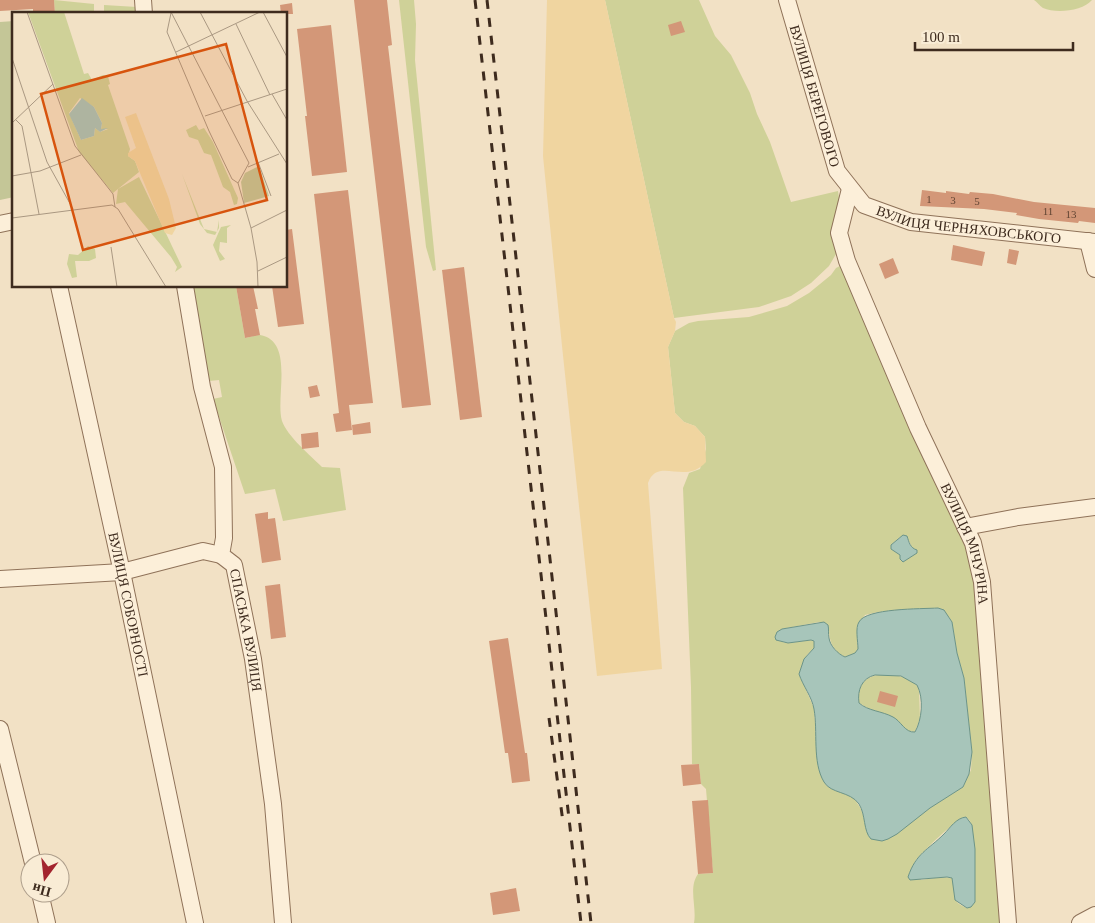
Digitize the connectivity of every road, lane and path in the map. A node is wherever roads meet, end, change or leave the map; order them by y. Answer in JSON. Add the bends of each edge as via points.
{"nodes":[{"id":1,"x":786,"y":0,"type":"edge"},
{"id":2,"x":850,"y":189,"type":"junction"},
{"id":3,"x":1092,"y":242,"type":"edge"},
{"id":4,"x":1095,"y":269,"type":"edge"},
{"id":5,"x":59,"y":288,"type":"edge"},
{"id":6,"x":185,"y":288,"type":"edge"},
{"id":7,"x":1095,"y":507,"type":"edge"},
{"id":8,"x":965,"y":527,"type":"junction"},
{"id":9,"x":221,"y":555,"type":"junction"},
{"id":10,"x":122,"y":572,"type":"junction"},
{"id":11,"x":0,"y":578,"type":"edge"},
{"id":12,"x":0,"y":729,"type":"edge"},
{"id":13,"x":30,"y":853,"type":"edge"},
{"id":14,"x":42,"y":903,"type":"edge"},
{"id":15,"x":1095,"y":914,"type":"edge"},
{"id":16,"x":47,"y":923,"type":"edge"},
{"id":17,"x":195,"y":923,"type":"edge"},
{"id":18,"x":283,"y":923,"type":"edge"},
{"id":19,"x":1008,"y":923,"type":"edge"},
{"id":20,"x":1080,"y":923,"type":"edge"}],
"edges":[{"from":1,"to":2,"type":"street","name":"ВУЛИЦЯ БЕРЕГОВОГО","via":[[837,171]]},
{"from":2,"to":3,"type":"street","name":"ВУЛИЦЯ ЧЕРНЯХОВСЬКОГО","via":[[864,205],[911,222]]},
{"from":2,"to":8,"type":"street","name":"ВУЛИЦЯ МІЧУРІНА","via":[[839,233],[847,261],[918,428]]},
{"from":3,"to":4,"type":"street"},
{"from":5,"to":10,"type":"street","name":"ВУЛИЦЯ СОБОРНОСТІ"},
{"from":6,"to":9,"type":"street","name":"СПАСЬКА ВУЛИЦЯ","via":[[202,387],[223,467],[224,538]]},
{"from":7,"to":8,"type":"street"},
{"from":8,"to":19,"type":"street","name":"ВУЛИЦЯ МІЧУРІНА","via":[[973,543],[982,582]]},
{"from":9,"to":10,"type":"street","via":[[203,551]]},
{"from":9,"to":18,"type":"street","name":"СПАСЬКА ВУЛИЦЯ","via":[[234,565],[253,659],[273,804]]},
{"from":10,"to":11,"type":"street"},
{"from":10,"to":17,"type":"street","name":"ВУЛИЦЯ СОБОРНОСТІ"},
{"from":12,"to":13,"type":"street"},
{"from":14,"to":16,"type":"street"},
{"from":15,"to":20,"type":"street"}]}
